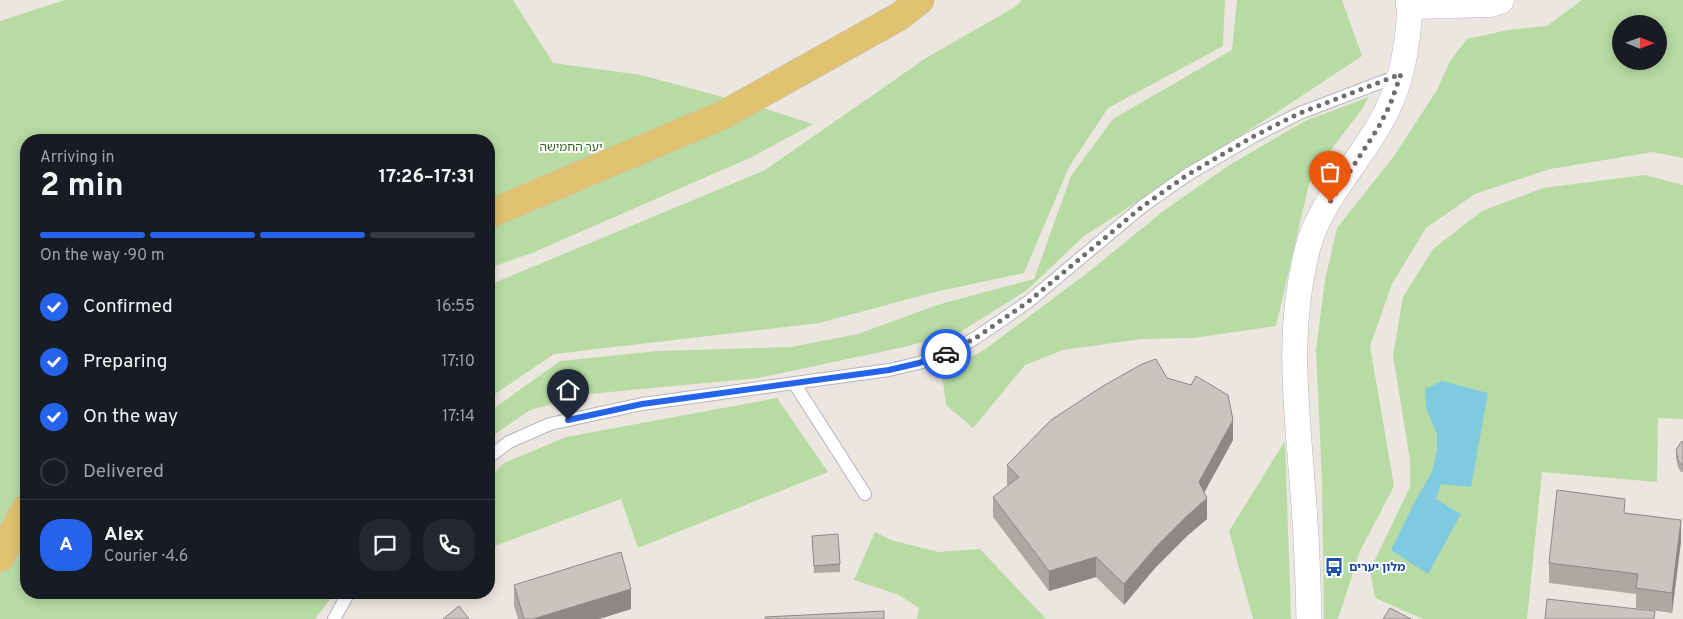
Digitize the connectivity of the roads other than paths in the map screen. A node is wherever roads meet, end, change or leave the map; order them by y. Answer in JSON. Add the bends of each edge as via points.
{"nodes":[{"id":1,"x":920,"y":0,"type":"edge"},
{"id":2,"x":1500,"y":0,"type":"edge"},
{"id":3,"x":1410,"y":2,"type":"edge"},
{"id":4,"x":1401,"y":74,"type":"junction"},
{"id":5,"x":495,"y":211,"type":"edge"},
{"id":6,"x":794,"y":383,"type":"junction"},
{"id":7,"x":495,"y":452,"type":"edge"},
{"id":8,"x":865,"y":494,"type":"dead end"},
{"id":9,"x":20,"y":520,"type":"edge"},
{"id":10,"x":0,"y":558,"type":"edge"},
{"id":11,"x":345,"y":599,"type":"edge"},
{"id":12,"x":334,"y":619,"type":"edge"},
{"id":13,"x":1309,"y":619,"type":"edge"}],
"edges":[{"from":1,"to":5,"type":"main road","via":[[900,16],[723,115]]},
{"from":2,"to":3,"type":"street"},
{"from":3,"to":4,"type":"street","via":[[1408,39]]},
{"from":4,"to":6,"type":"lane","via":[[1300,113],[1187,175],[1143,206],[1028,302],[951,352],[889,370]]},
{"from":4,"to":13,"type":"street","via":[[1378,128],[1320,216],[1307,249],[1299,288],[1294,370],[1308,547]]},
{"from":6,"to":7,"type":"lane","via":[[642,404],[550,424],[509,442]]},
{"from":6,"to":8,"type":"lane"},
{"from":9,"to":10,"type":"main road"},
{"from":11,"to":12,"type":"lane"}]}
